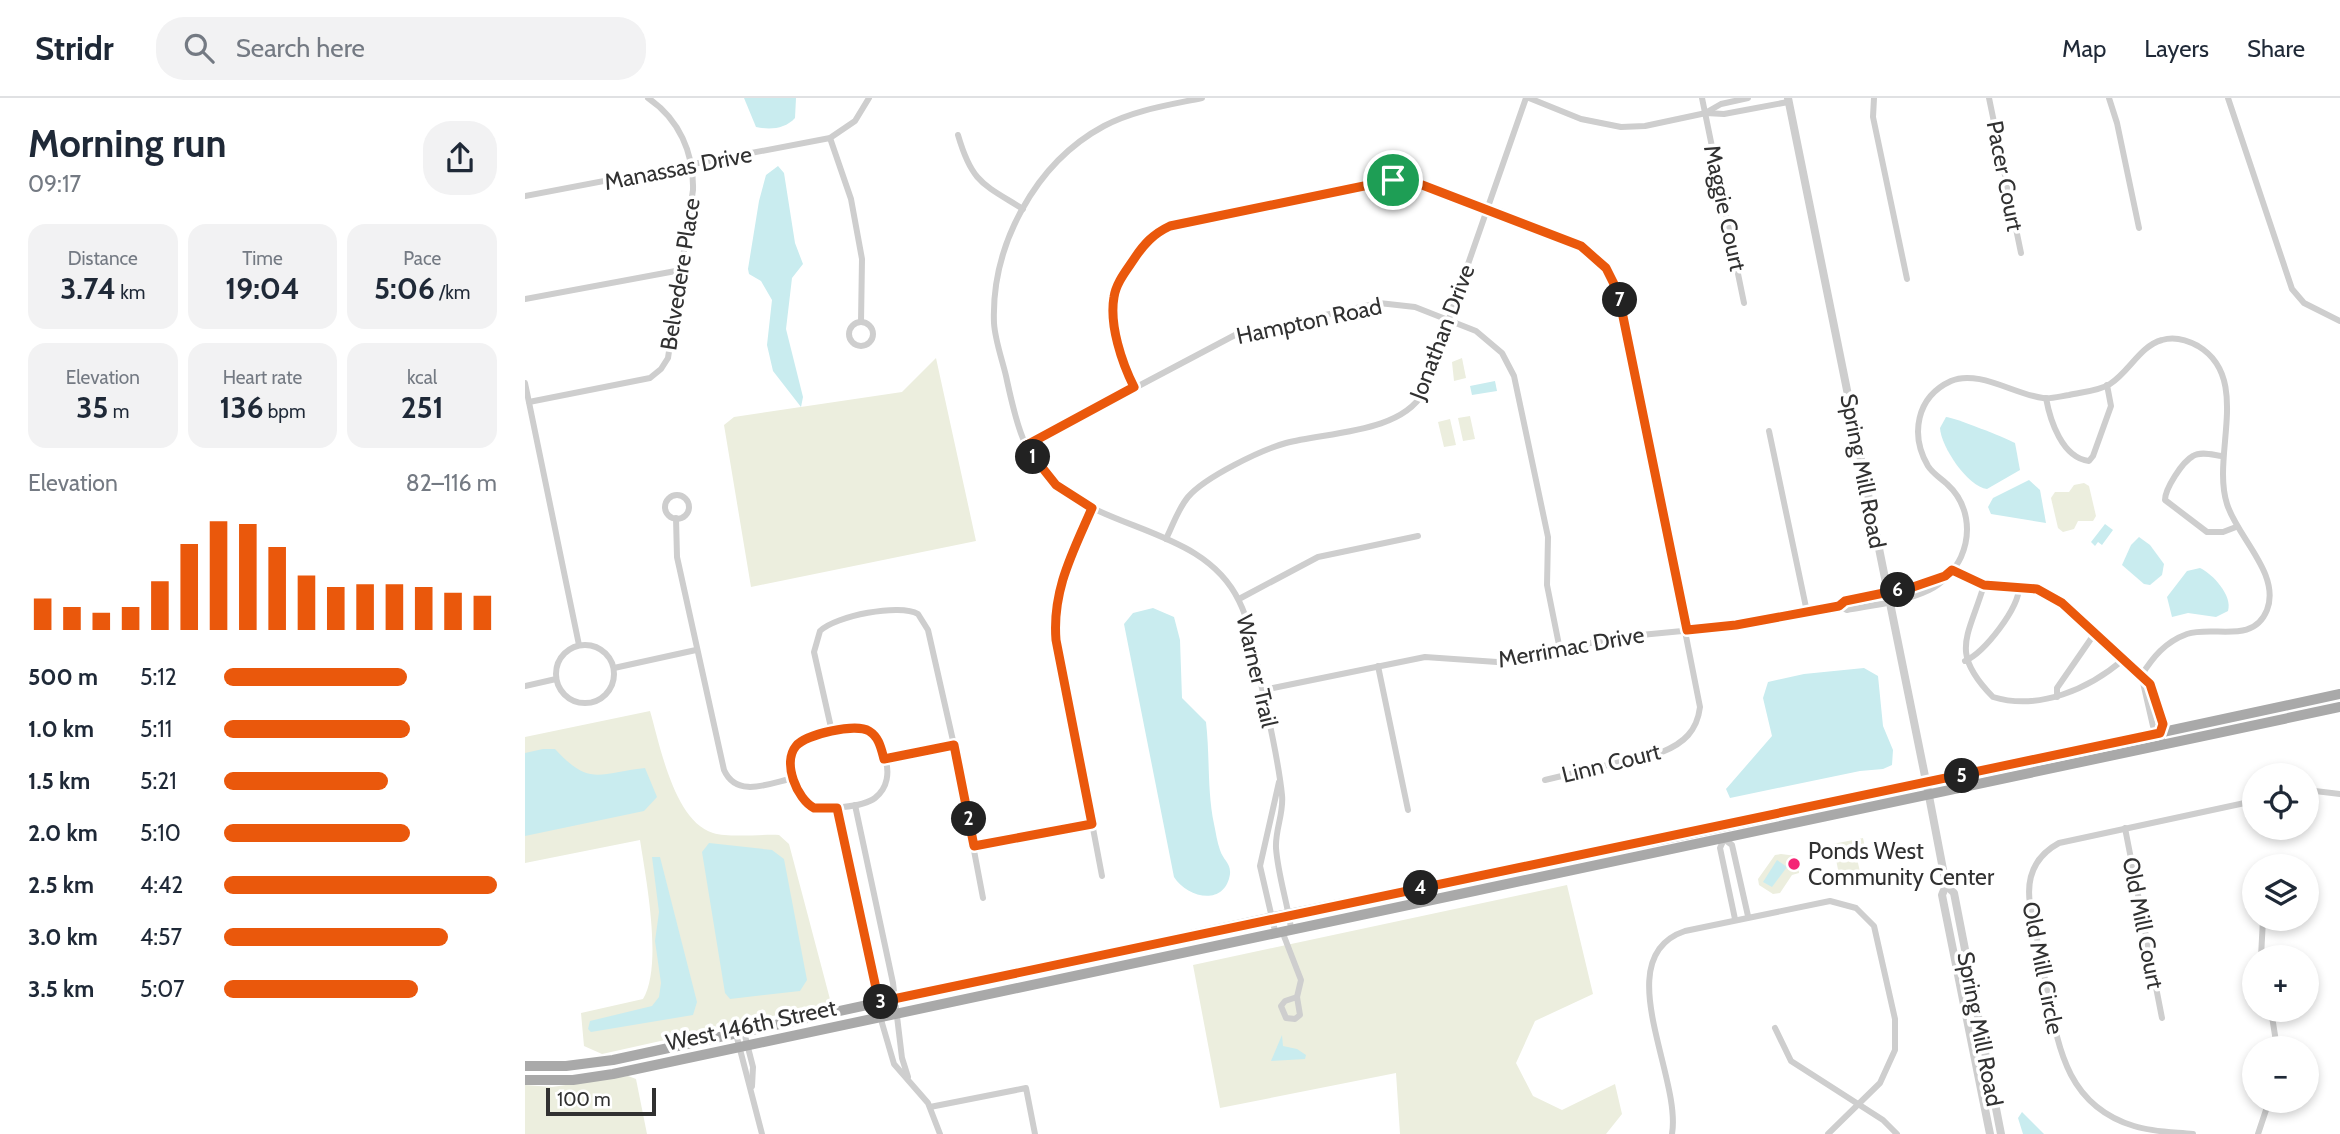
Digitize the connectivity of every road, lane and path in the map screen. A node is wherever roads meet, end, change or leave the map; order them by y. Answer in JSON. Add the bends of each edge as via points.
{"nodes":[{"id":1,"x":648,"y":98,"type":"edge"},
{"id":2,"x":869,"y":98,"type":"edge"},
{"id":3,"x":1202,"y":98,"type":"edge"},
{"id":4,"x":1527,"y":98,"type":"edge"},
{"id":5,"x":1702,"y":98,"type":"edge"},
{"id":6,"x":1748,"y":98,"type":"edge"},
{"id":7,"x":1874,"y":98,"type":"edge"},
{"id":8,"x":1990,"y":98,"type":"edge"},
{"id":9,"x":2109,"y":98,"type":"edge"},
{"id":10,"x":2228,"y":98,"type":"edge"},
{"id":11,"x":1788,"y":100,"type":"edge"},
{"id":12,"x":1706,"y":113,"type":"junction"},
{"id":13,"x":958,"y":135,"type":"dead end"},
{"id":14,"x":830,"y":138,"type":"junction"},
{"id":15,"x":691,"y":165,"type":"junction"},
{"id":16,"x":525,"y":197,"type":"edge"},
{"id":17,"x":1023,"y":209,"type":"junction"},
{"id":18,"x":1487,"y":209,"type":"junction"},
{"id":19,"x":2139,"y":228,"type":"dead end"},
{"id":20,"x":2021,"y":253,"type":"dead end"},
{"id":21,"x":681,"y":270,"type":"junction"},
{"id":22,"x":1907,"y":279,"type":"dead end"},
{"id":23,"x":525,"y":299,"type":"edge"},
{"id":24,"x":1744,"y":303,"type":"dead end"},
{"id":25,"x":1449,"y":320,"type":"junction"},
{"id":26,"x":2340,"y":321,"type":"edge"},
{"id":27,"x":861,"y":322,"type":"dead end"},
{"id":28,"x":525,"y":383,"type":"edge"},
{"id":29,"x":2107,"y":385,"type":"junction"},
{"id":30,"x":1134,"y":387,"type":"junction"},
{"id":31,"x":2046,"y":398,"type":"junction"},
{"id":32,"x":529,"y":402,"type":"junction"},
{"id":33,"x":1769,"y":431,"type":"dead end"},
{"id":34,"x":1025,"y":446,"type":"junction"},
{"id":35,"x":2222,"y":456,"type":"junction"},
{"id":36,"x":1092,"y":508,"type":"junction"},
{"id":37,"x":676,"y":518,"type":"dead end"},
{"id":38,"x":2235,"y":527,"type":"junction"},
{"id":39,"x":1418,"y":536,"type":"dead end"},
{"id":40,"x":1166,"y":539,"type":"junction"},
{"id":41,"x":1952,"y":570,"type":"junction"},
{"id":42,"x":1984,"y":585,"type":"junction"},
{"id":43,"x":2019,"y":587,"type":"junction"},
{"id":44,"x":1888,"y":597,"type":"junction"},
{"id":45,"x":1239,"y":599,"type":"junction"},
{"id":46,"x":1807,"y":612,"type":"junction"},
{"id":47,"x":1687,"y":630,"type":"junction"},
{"id":48,"x":2095,"y":633,"type":"junction"},
{"id":49,"x":579,"y":645,"type":"junction"},
{"id":50,"x":696,"y":650,"type":"junction"},
{"id":51,"x":1560,"y":650,"type":"junction"},
{"id":52,"x":2124,"y":659,"type":"junction"},
{"id":53,"x":1965,"y":661,"type":"junction"},
{"id":54,"x":1378,"y":666,"type":"junction"},
{"id":55,"x":614,"y":668,"type":"junction"},
{"id":56,"x":2141,"y":676,"type":"junction"},
{"id":57,"x":556,"y":679,"type":"junction"},
{"id":58,"x":525,"y":686,"type":"edge"},
{"id":59,"x":1263,"y":690,"type":"junction"},
{"id":60,"x":2340,"y":694,"type":"edge"},
{"id":61,"x":2057,"y":697,"type":"junction"},
{"id":62,"x":2340,"y":707,"type":"edge"},
{"id":63,"x":2160,"y":731,"type":"junction"},
{"id":64,"x":832,"y":732,"type":"junction"},
{"id":65,"x":954,"y":745,"type":"junction"},
{"id":66,"x":2163,"y":745,"type":"junction"},
{"id":67,"x":884,"y":759,"type":"junction"},
{"id":68,"x":794,"y":778,"type":"junction"},
{"id":69,"x":1279,"y":780,"type":"junction"},
{"id":70,"x":1545,"y":780,"type":"dead end"},
{"id":71,"x":1926,"y":783,"type":"junction"},
{"id":72,"x":2319,"y":791,"type":"edge"},
{"id":73,"x":2340,"y":794,"type":"edge"},
{"id":74,"x":1929,"y":796,"type":"junction"},
{"id":75,"x":2242,"y":803,"type":"edge"},
{"id":76,"x":855,"y":805,"type":"junction"},
{"id":77,"x":837,"y":808,"type":"junction"},
{"id":78,"x":1408,"y":810,"type":"dead end"},
{"id":79,"x":1092,"y":824,"type":"junction"},
{"id":80,"x":1721,"y":827,"type":"junction"},
{"id":81,"x":2125,"y":828,"type":"junction"},
{"id":82,"x":1266,"y":837,"type":"junction"},
{"id":83,"x":1276,"y":838,"type":"junction"},
{"id":84,"x":1724,"y":839,"type":"junction"},
{"id":85,"x":974,"y":846,"type":"junction"},
{"id":86,"x":1547,"y":862,"type":"junction"},
{"id":87,"x":1550,"y":876,"type":"junction"},
{"id":88,"x":1102,"y":877,"type":"dead end"},
{"id":89,"x":1946,"y":885,"type":"junction"},
{"id":90,"x":983,"y":898,"type":"dead end"},
{"id":91,"x":1289,"y":915,"type":"junction"},
{"id":92,"x":1274,"y":917,"type":"junction"},
{"id":93,"x":1742,"y":918,"type":"junction"},
{"id":94,"x":1282,"y":929,"type":"junction"},
{"id":95,"x":1297,"y":998,"type":"dead end"},
{"id":96,"x":893,"y":999,"type":"junction"},
{"id":97,"x":879,"y":1002,"type":"junction"},
{"id":98,"x":895,"y":1013,"type":"junction"},
{"id":99,"x":882,"y":1016,"type":"junction"},
{"id":100,"x":2162,"y":1018,"type":"dead end"},
{"id":101,"x":1775,"y":1028,"type":"dead end"},
{"id":102,"x":740,"y":1033,"type":"junction"},
{"id":103,"x":743,"y":1047,"type":"junction"},
{"id":104,"x":525,"y":1066,"type":"edge"},
{"id":105,"x":908,"y":1077,"type":"junction"},
{"id":106,"x":525,"y":1080,"type":"edge"},
{"id":107,"x":1860,"y":1105,"type":"junction"},
{"id":108,"x":930,"y":1107,"type":"junction"},
{"id":109,"x":2265,"y":1113,"type":"edge"},
{"id":110,"x":762,"y":1134,"type":"edge"},
{"id":111,"x":940,"y":1134,"type":"edge"},
{"id":112,"x":1035,"y":1134,"type":"edge"},
{"id":113,"x":1672,"y":1134,"type":"edge"},
{"id":114,"x":1828,"y":1134,"type":"edge"},
{"id":115,"x":1897,"y":1134,"type":"edge"},
{"id":116,"x":1990,"y":1134,"type":"edge"},
{"id":117,"x":2001,"y":1134,"type":"edge"},
{"id":118,"x":2193,"y":1134,"type":"edge"},
{"id":119,"x":2258,"y":1134,"type":"edge"}],
"edges":[{"from":1,"to":15,"type":"street","name":"Belvedere Place","via":[[679,131]]},
{"from":2,"to":14,"type":"street","via":[[855,121]]},
{"from":3,"to":17,"type":"street","name":"Warner Trail","via":[[1132,114],[1090,134],[1062,158]]},
{"from":4,"to":12,"type":"street","via":[[1581,119],[1621,127]]},
{"from":4,"to":18,"type":"street","name":"Jonathan Drive"},
{"from":5,"to":12,"type":"street","name":"Maggie Court"},
{"from":6,"to":12,"type":"street"},
{"from":7,"to":22,"type":"street","via":[[1873,117]]},
{"from":8,"to":20,"type":"street","name":"Pacer Court"},
{"from":9,"to":19,"type":"street"},
{"from":10,"to":26,"type":"street","via":[[2292,289],[2304,303]]},
{"from":11,"to":12,"type":"street","via":[[1724,114]]},
{"from":11,"to":44,"type":"street","name":"Spring Mill Road"},
{"from":12,"to":24,"type":"street","name":"Maggie Court"},
{"from":13,"to":17,"type":"street","via":[[977,180]]},
{"from":14,"to":15,"type":"street","name":"Manassas Drive"},
{"from":14,"to":27,"type":"street","via":[[851,198],[862,259]]},
{"from":15,"to":16,"type":"street","name":"Manassas Drive"},
{"from":15,"to":21,"type":"street","name":"Belvedere Place","via":[[693,190]]},
{"from":17,"to":34,"type":"street","name":"Warner Trail","via":[[1003,248],[994,324]]},
{"from":18,"to":25,"type":"street","name":"Jonathan Drive"},
{"from":18,"to":30,"type":"street","name":"Linn Court","via":[[1417,183],[1393,180],[1163,229],[1140,250],[1113,299],[1123,362]]},
{"from":18,"to":47,"type":"street","name":"Linn Court","via":[[1581,246],[1599,260],[1612,279]]},
{"from":21,"to":23,"type":"street"},
{"from":21,"to":32,"type":"street","name":"Belvedere Place","via":[[668,358],[655,375]]},
{"from":25,"to":30,"type":"street","name":"Hampton Road","via":[[1401,304],[1359,306],[1235,335]]},
{"from":25,"to":40,"type":"street","name":"Jonathan Drive","via":[[1423,393],[1409,411],[1388,421],[1286,443],[1252,458],[1195,489]]},
{"from":25,"to":51,"type":"street","name":"Hampton Road","via":[[1490,340],[1514,376],[1548,537],[1547,585]]},
{"from":28,"to":32,"type":"street"},
{"from":29,"to":31,"type":"street"},
{"from":29,"to":31,"type":"street","via":[[2111,406],[2089,461],[2081,459],[2054,431]]},
{"from":29,"to":35,"type":"street","via":[[2155,343],[2168,338],[2196,345],[2221,369],[2226,399]]},
{"from":30,"to":34,"type":"street","name":"Hampton Road"},
{"from":31,"to":41,"type":"street","via":[[1961,379],[1943,386],[1922,406],[1917,425],[1926,464],[1955,492],[1967,521],[1965,546]]},
{"from":32,"to":49,"type":"street"},
{"from":33,"to":46,"type":"street"},
{"from":34,"to":36,"type":"street","name":"Warner Trail","via":[[1056,485]]},
{"from":35,"to":38,"type":"street","via":[[2223,491]]},
{"from":35,"to":38,"type":"street","via":[[2191,457],[2165,500],[2207,532],[2223,533]]},
{"from":36,"to":40,"type":"street","name":"Warner Trail"},
{"from":36,"to":79,"type":"street","via":[[1061,581],[1055,613],[1056,640]]},
{"from":37,"to":50,"type":"street","via":[[677,557]]},
{"from":38,"to":56,"type":"street","via":[[2267,579],[2270,594],[2265,614],[2245,631],[2199,631],[2171,641]]},
{"from":39,"to":45,"type":"street","via":[[1318,557]]},
{"from":40,"to":45,"type":"street","name":"Warner Trail","via":[[1212,565]]},
{"from":41,"to":42,"type":"street"},
{"from":41,"to":44,"type":"street","name":"Merrimac Drive","via":[[1926,592]]},
{"from":42,"to":43,"type":"street"},
{"from":42,"to":53,"type":"street"},
{"from":43,"to":48,"type":"street","via":[[2053,596]]},
{"from":43,"to":53,"type":"street","via":[[2017,598],[1987,645]]},
{"from":44,"to":46,"type":"street","name":"Merrimac Drive","via":[[1847,610],[1839,606]]},
{"from":44,"to":71,"type":"street","name":"Spring Mill Road"},
{"from":45,"to":59,"type":"street","name":"Warner Trail"},
{"from":46,"to":47,"type":"street","name":"Merrimac Drive"},
{"from":47,"to":51,"type":"street","name":"Merrimac Drive","via":[[1620,637]]},
{"from":47,"to":70,"type":"street","name":"Linn Court","via":[[1700,707],[1694,728],[1684,740],[1663,752]]},
{"from":48,"to":52,"type":"street"},
{"from":48,"to":61,"type":"street","via":[[2057,688]]},
{"from":49,"to":55,"type":"street","via":[[598,648]]},
{"from":49,"to":57,"type":"street","via":[[560,658]]},
{"from":50,"to":55,"type":"street"},
{"from":50,"to":68,"type":"street","via":[[727,777],[745,788]]},
{"from":51,"to":54,"type":"street","name":"Merrimac Drive","via":[[1497,662],[1436,657]]},
{"from":52,"to":56,"type":"street"},
{"from":52,"to":61,"type":"street"},
{"from":53,"to":61,"type":"street","via":[[1993,697]]},
{"from":54,"to":59,"type":"street","name":"Merrimac Drive"},
{"from":54,"to":78,"type":"street"},
{"from":55,"to":57,"type":"street","via":[[608,691],[591,702],[569,698]]},
{"from":56,"to":63,"type":"street","via":[[2153,726]]},
{"from":57,"to":58,"type":"street"},
{"from":59,"to":69,"type":"street","name":"Warner Trail"},
{"from":60,"to":63,"type":"main road","name":"West 146th Street"},
{"from":62,"to":66,"type":"main road","name":"West 146th Street"},
{"from":63,"to":66,"type":"street"},
{"from":63,"to":71,"type":"main road","name":"West 146th Street"},
{"from":64,"to":65,"type":"street","via":[[814,652],[817,635],[835,622],[903,608],[918,614],[926,625]]},
{"from":64,"to":67,"type":"street","via":[[855,727],[868,730],[881,746]]},
{"from":64,"to":68,"type":"street","via":[[811,736],[796,746],[791,758]]},
{"from":65,"to":67,"type":"street"},
{"from":65,"to":85,"type":"street"},
{"from":66,"to":74,"type":"main road","name":"West 146th Street"},
{"from":67,"to":76,"type":"street","via":[[888,776],[884,788]]},
{"from":68,"to":77,"type":"street","via":[[806,803],[823,810]]},
{"from":69,"to":82,"type":"street","name":"Warner Trail"},
{"from":69,"to":83,"type":"street","name":"Warner Trail","via":[[1282,805]]},
{"from":71,"to":74,"type":"street","name":"Spring Mill Road"},
{"from":71,"to":80,"type":"main road","name":"West 146th Street"},
{"from":72,"to":73,"type":"street"},
{"from":74,"to":84,"type":"main road","name":"West 146th Street"},
{"from":74,"to":89,"type":"street","name":"Spring Mill Road"},
{"from":75,"to":81,"type":"street","name":"Old Mill Circle"},
{"from":76,"to":77,"type":"street"},
{"from":76,"to":96,"type":"street"},
{"from":77,"to":97,"type":"street"},
{"from":79,"to":85,"type":"street"},
{"from":79,"to":88,"type":"street"},
{"from":80,"to":84,"type":"street"},
{"from":80,"to":86,"type":"main road","name":"West 146th Street"},
{"from":81,"to":100,"type":"street","name":"Old Mill Court"},
{"from":81,"to":118,"type":"street","name":"Old Mill Circle","via":[[2059,843],[2044,853],[2032,871],[2029,904],[2057,1042],[2075,1083],[2106,1113],[2133,1126]]},
{"from":82,"to":83,"type":"street"},
{"from":82,"to":92,"type":"street","name":"Warner Trail","via":[[1260,877]]},
{"from":83,"to":91,"type":"street","name":"Warner Trail"},
{"from":84,"to":87,"type":"main road","name":"West 146th Street"},
{"from":84,"to":93,"type":"street","via":[[1720,848]]},
{"from":84,"to":93,"type":"street","via":[[1732,845]]},
{"from":85,"to":90,"type":"street"},
{"from":86,"to":87,"type":"main road"},
{"from":86,"to":91,"type":"main road","name":"West 146th Street"},
{"from":87,"to":94,"type":"main road","name":"West 146th Street"},
{"from":89,"to":116,"type":"street","name":"Spring Mill Road","via":[[1942,895]]},
{"from":89,"to":117,"type":"street","name":"Spring Mill Road","via":[[1954,893]]},
{"from":91,"to":92,"type":"main road","name":"West 146th Street"},
{"from":91,"to":94,"type":"street","name":"Warner Trail"},
{"from":92,"to":94,"type":"street","name":"Warner Trail"},
{"from":92,"to":96,"type":"main road","name":"West 146th Street"},
{"from":93,"to":107,"type":"street","via":[[1838,902],[1856,908],[1874,926],[1896,1041],[1886,1074]]},
{"from":93,"to":113,"type":"street","via":[[1674,934],[1650,963],[1647,981],[1673,1111]]},
{"from":94,"to":95,"type":"street","via":[[1301,980]]},
{"from":94,"to":98,"type":"main road","name":"West 146th Street"},
{"from":96,"to":97,"type":"main road","name":"West 146th Street"},
{"from":96,"to":98,"type":"street"},
{"from":97,"to":99,"type":"street"},
{"from":97,"to":102,"type":"main road","name":"West 146th Street"},
{"from":98,"to":99,"type":"main road","name":"West 146th Street"},
{"from":98,"to":105,"type":"street"},
{"from":99,"to":103,"type":"main road","name":"West 146th Street"},
{"from":99,"to":105,"type":"street","via":[[894,1064]]},
{"from":101,"to":107,"type":"street","via":[[1791,1061]]},
{"from":102,"to":103,"type":"street"},
{"from":102,"to":104,"type":"main road","name":"West 146th Street","via":[[594,1063]]},
{"from":103,"to":106,"type":"main road","name":"West 146th Street","via":[[601,1076]]},
{"from":103,"to":110,"type":"street"},
{"from":105,"to":108,"type":"street"},
{"from":107,"to":114,"type":"street"},
{"from":107,"to":115,"type":"street"},
{"from":108,"to":111,"type":"street"},
{"from":108,"to":112,"type":"street","via":[[1026,1088]]},
{"from":109,"to":119,"type":"street"}]}
